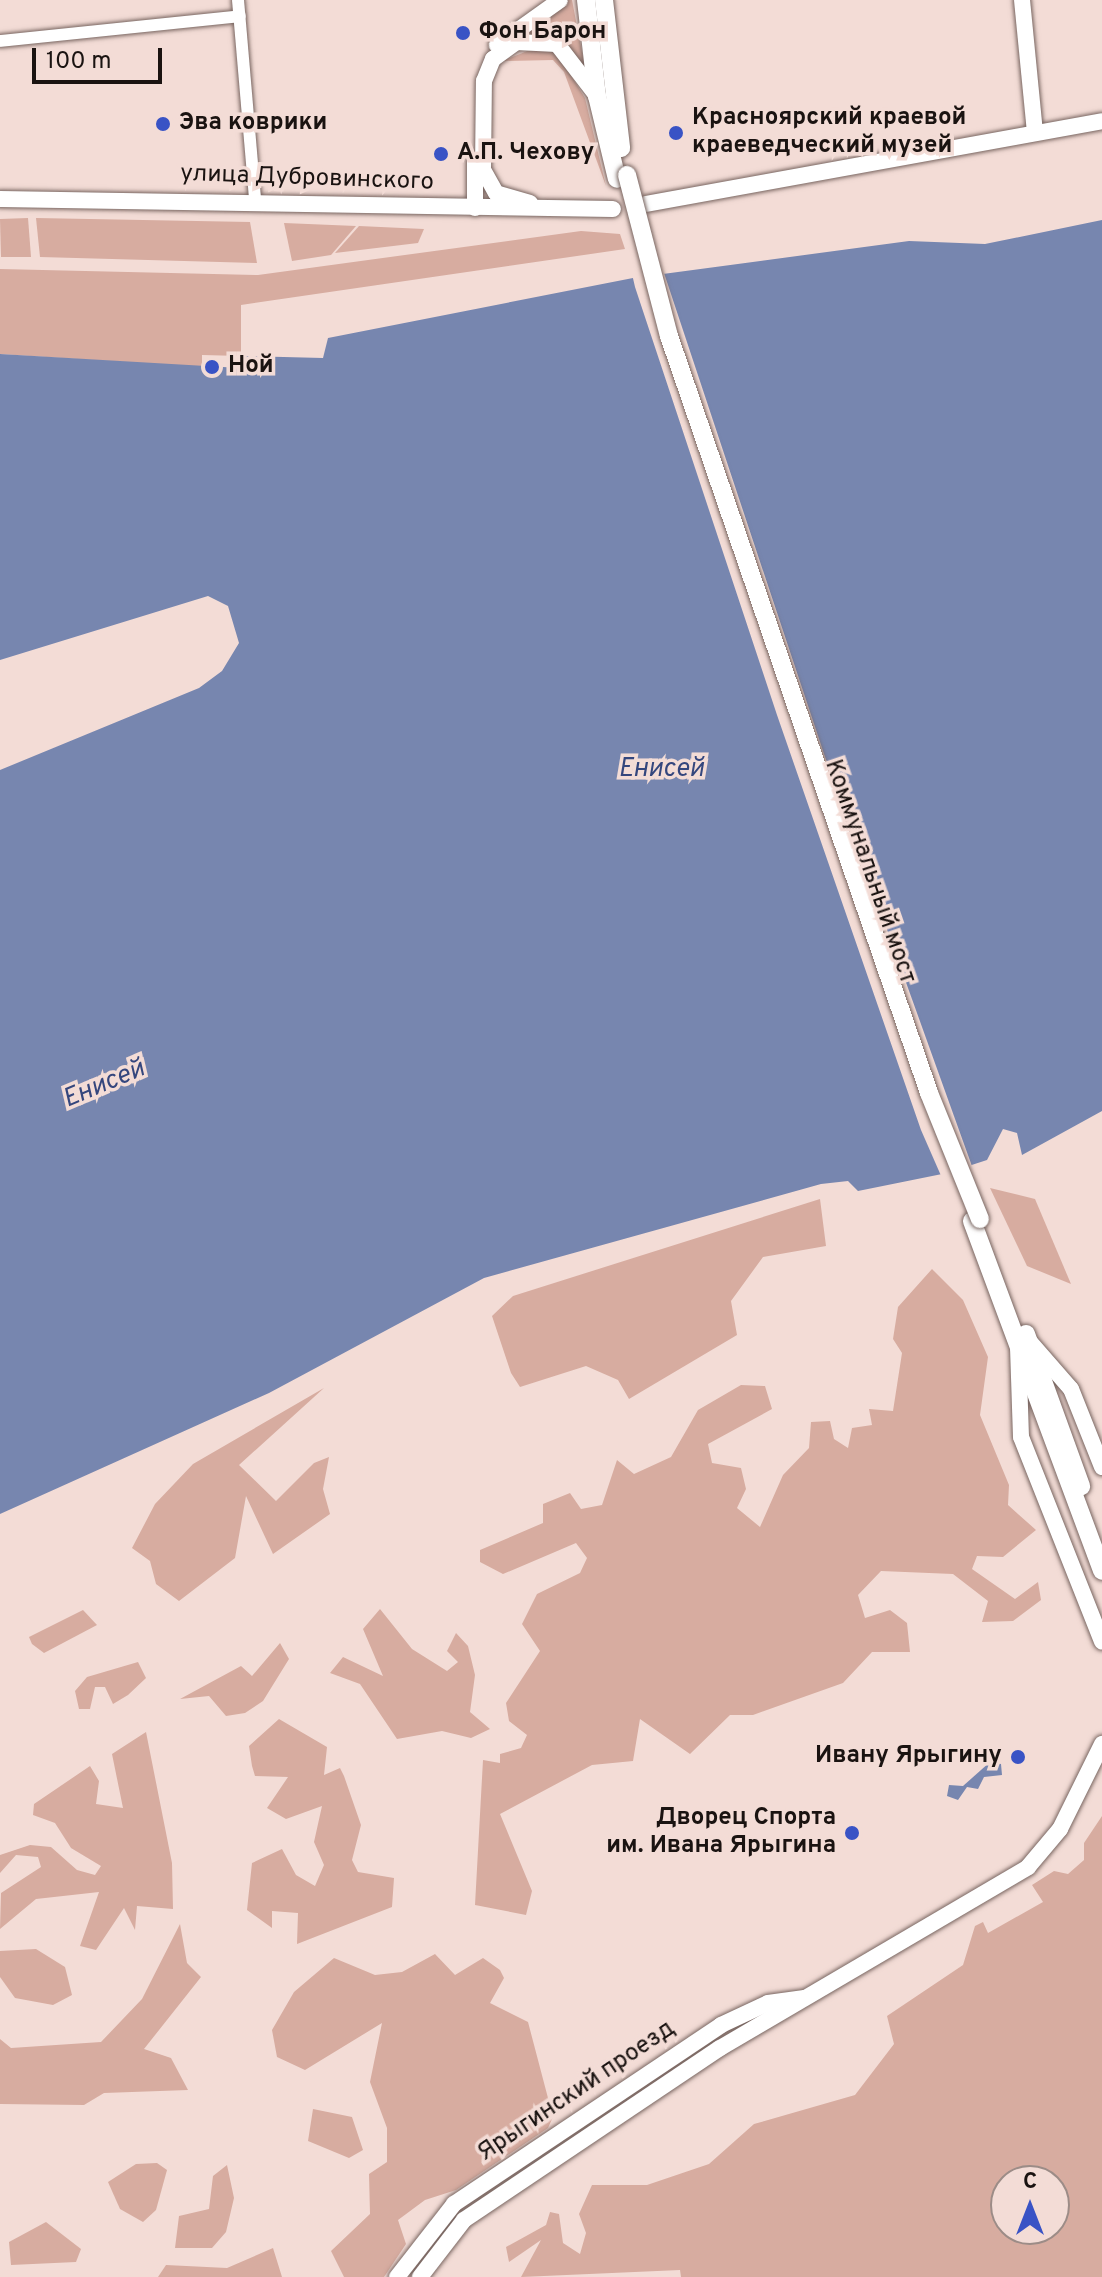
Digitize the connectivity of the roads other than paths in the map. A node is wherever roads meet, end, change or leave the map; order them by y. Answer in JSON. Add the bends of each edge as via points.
{"nodes":[{"id":1,"x":238,"y":0,"type":"edge"},
{"id":2,"x":560,"y":0,"type":"edge"},
{"id":3,"x":586,"y":0,"type":"edge"},
{"id":4,"x":604,"y":0,"type":"edge"},
{"id":5,"x":615,"y":0,"type":"edge"},
{"id":6,"x":1022,"y":0,"type":"edge"},
{"id":7,"x":240,"y":16,"type":"junction"},
{"id":8,"x":605,"y":27,"type":"junction"},
{"id":9,"x":0,"y":41,"type":"edge"},
{"id":10,"x":597,"y":96,"type":"junction"},
{"id":11,"x":1102,"y":121,"type":"edge"},
{"id":12,"x":1035,"y":132,"type":"junction"},
{"id":13,"x":622,"y":177,"type":"junction"},
{"id":14,"x":0,"y":199,"type":"edge"},
{"id":15,"x":255,"y":199,"type":"junction"},
{"id":16,"x":646,"y":204,"type":"dead end"},
{"id":17,"x":475,"y":208,"type":"junction"},
{"id":18,"x":613,"y":209,"type":"dead end"},
{"id":19,"x":567,"y":211,"type":"junction"},
{"id":20,"x":1023,"y":1343,"type":"junction"},
{"id":21,"x":1102,"y":1467,"type":"edge"},
{"id":22,"x":1102,"y":1541,"type":"edge"},
{"id":23,"x":1102,"y":1571,"type":"edge"},
{"id":24,"x":1102,"y":1642,"type":"edge"},
{"id":25,"x":1102,"y":1744,"type":"edge"},
{"id":26,"x":816,"y":1996,"type":"junction"},
{"id":27,"x":721,"y":2025,"type":"junction"},
{"id":28,"x":731,"y":2041,"type":"junction"},
{"id":29,"x":397,"y":2277,"type":"edge"},
{"id":30,"x":420,"y":2277,"type":"edge"}],
"edges":[{"from":1,"to":7,"type":"street"},
{"from":2,"to":17,"type":"main road","via":[[494,47],[478,70]]},
{"from":3,"to":10,"type":"highway"},
{"from":4,"to":8,"type":"highway"},
{"from":5,"to":8,"type":"main road"},
{"from":6,"to":12,"type":"main road"},
{"from":7,"to":9,"type":"street"},
{"from":7,"to":15,"type":"street"},
{"from":8,"to":13,"type":"highway"},
{"from":10,"to":13,"type":"highway"},
{"from":10,"to":19,"type":"main road","via":[[567,51],[544,41],[516,42],[486,71],[487,182],[504,196]]},
{"from":11,"to":12,"type":"main road"},
{"from":12,"to":16,"type":"main road"},
{"from":13,"to":20,"type":"highway","name":"Коммунальный мост","via":[[665,350],[915,1079]]},
{"from":14,"to":15,"type":"main road","name":"улица Дубровинского"},
{"from":15,"to":17,"type":"main road","name":"улица Дубровинского"},
{"from":17,"to":19,"type":"main road","name":"улица Дубровинского"},
{"from":18,"to":19,"type":"main road","name":"улица Дубровинского"},
{"from":20,"to":21,"type":"main road","via":[[1071,1389]]},
{"from":20,"to":22,"type":"highway","name":"Коммунальный мост"},
{"from":20,"to":23,"type":"highway","name":"Коммунальный мост"},
{"from":20,"to":24,"type":"main road","via":[[1021,1437]]},
{"from":25,"to":26,"type":"main road","name":"Ярыгинский проезд","via":[[1060,1829],[1028,1867]]},
{"from":26,"to":27,"type":"main road","name":"Ярыгинский проезд","via":[[768,2003]]},
{"from":26,"to":28,"type":"main road","name":"Ярыгинский проезд"},
{"from":27,"to":28,"type":"main road"},
{"from":27,"to":29,"type":"main road","name":"Ярыгинский проезд","via":[[454,2204]]},
{"from":28,"to":30,"type":"main road","name":"Ярыгинский проезд","via":[[464,2220]]}]}
